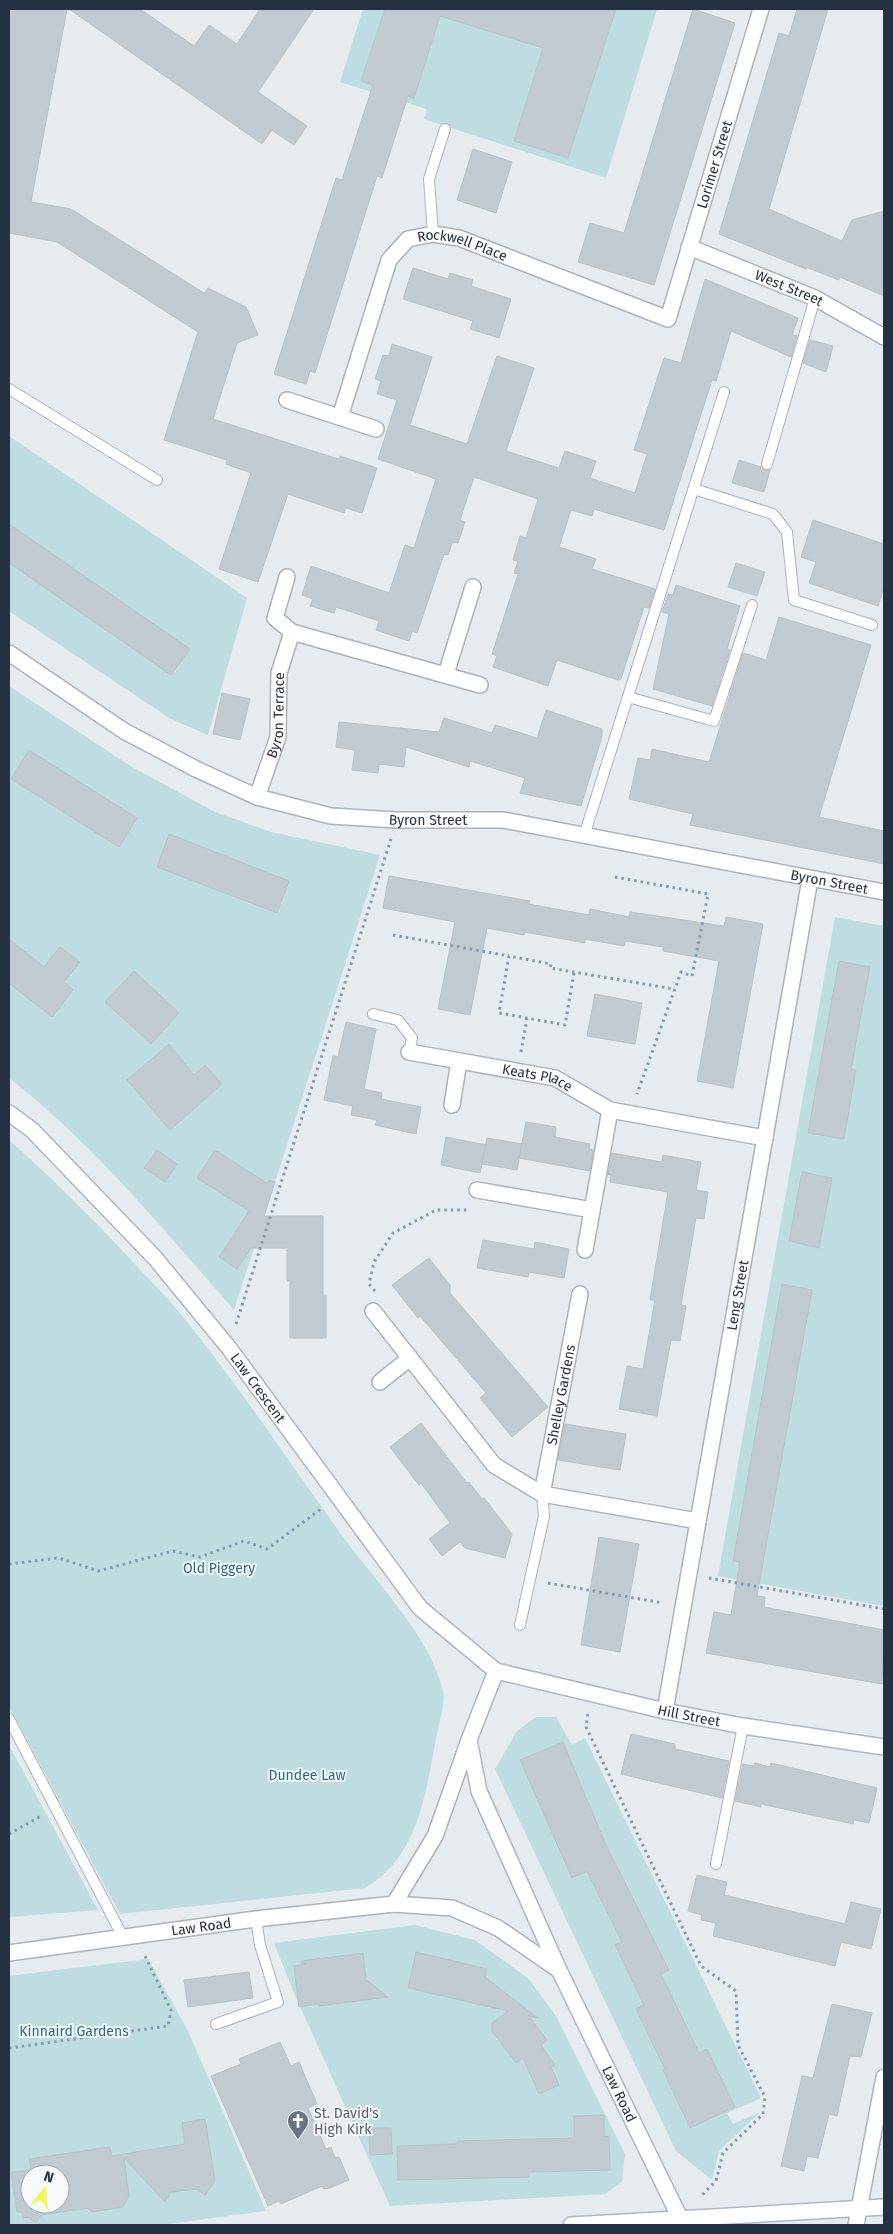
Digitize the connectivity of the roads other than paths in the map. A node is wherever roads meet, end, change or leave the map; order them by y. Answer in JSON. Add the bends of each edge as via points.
{"nodes":[{"id":1,"x":761,"y":9,"type":"edge"},
{"id":2,"x":445,"y":129,"type":"dead end"},
{"id":3,"x":433,"y":234,"type":"junction"},
{"id":4,"x":689,"y":247,"type":"junction"},
{"id":5,"x":815,"y":298,"type":"junction"},
{"id":6,"x":668,"y":319,"type":"joint"},
{"id":7,"x":884,"y":338,"type":"edge"},
{"id":8,"x":9,"y":389,"type":"edge"},
{"id":9,"x":724,"y":392,"type":"dead end"},
{"id":10,"x":288,"y":400,"type":"dead end"},
{"id":11,"x":340,"y":417,"type":"junction"},
{"id":12,"x":376,"y":429,"type":"dead end"},
{"id":13,"x":767,"y":464,"type":"dead end"},
{"id":14,"x":157,"y":480,"type":"dead end"},
{"id":15,"x":694,"y":489,"type":"junction"},
{"id":16,"x":287,"y":577,"type":"dead end"},
{"id":17,"x":473,"y":587,"type":"dead end"},
{"id":18,"x":752,"y":605,"type":"dead end"},
{"id":19,"x":872,"y":624,"type":"dead end"},
{"id":20,"x":292,"y":632,"type":"junction"},
{"id":21,"x":9,"y":653,"type":"edge"},
{"id":22,"x":446,"y":674,"type":"junction"},
{"id":23,"x":480,"y":685,"type":"dead end"},
{"id":24,"x":628,"y":697,"type":"junction"},
{"id":25,"x":257,"y":797,"type":"junction"},
{"id":26,"x":584,"y":836,"type":"junction"},
{"id":27,"x":810,"y":879,"type":"junction"},
{"id":28,"x":884,"y":892,"type":"edge"},
{"id":29,"x":373,"y":1014,"type":"dead end"},
{"id":30,"x":409,"y":1052,"type":"joint"},
{"id":31,"x":459,"y":1061,"type":"junction"},
{"id":32,"x":452,"y":1105,"type":"dead end"},
{"id":33,"x":610,"y":1110,"type":"junction"},
{"id":34,"x":9,"y":1113,"type":"edge"},
{"id":35,"x":765,"y":1138,"type":"junction"},
{"id":36,"x":476,"y":1190,"type":"road end"},
{"id":37,"x":592,"y":1210,"type":"junction"},
{"id":38,"x":585,"y":1250,"type":"dead end"},
{"id":39,"x":580,"y":1294,"type":"dead end"},
{"id":40,"x":373,"y":1311,"type":"road end"},
{"id":41,"x":410,"y":1358,"type":"junction"},
{"id":42,"x":380,"y":1382,"type":"dead end"},
{"id":43,"x":542,"y":1494,"type":"junction"},
{"id":44,"x":698,"y":1521,"type":"junction"},
{"id":45,"x":520,"y":1625,"type":"dead end"},
{"id":46,"x":496,"y":1671,"type":"junction"},
{"id":47,"x":664,"y":1710,"type":"junction"},
{"id":48,"x":9,"y":1719,"type":"edge"},
{"id":49,"x":743,"y":1726,"type":"junction"},
{"id":50,"x":469,"y":1740,"type":"junction"},
{"id":51,"x":884,"y":1747,"type":"edge"},
{"id":52,"x":716,"y":1864,"type":"dead end"},
{"id":53,"x":394,"y":1904,"type":"junction"},
{"id":54,"x":256,"y":1919,"type":"junction"},
{"id":55,"x":123,"y":1937,"type":"junction"},
{"id":56,"x":9,"y":1953,"type":"edge"},
{"id":57,"x":559,"y":1970,"type":"junction"},
{"id":58,"x":216,"y":2024,"type":"dead end"},
{"id":59,"x":884,"y":2077,"type":"edge"},
{"id":60,"x":884,"y":2207,"type":"edge"},
{"id":61,"x":859,"y":2209,"type":"junction"},
{"id":62,"x":680,"y":2218,"type":"junction"},
{"id":63,"x":604,"y":2224,"type":"edge"},
{"id":64,"x":571,"y":2225,"type":"edge"},
{"id":65,"x":856,"y":2225,"type":"edge"}],
"edges":[{"from":1,"to":4,"type":"street","name":"Lorimer Street"},
{"from":2,"to":3,"type":"lane","via":[[428,179]]},
{"from":3,"to":6,"type":"street","name":"Rockwell Place","via":[[459,238]]},
{"from":3,"to":11,"type":"street","name":"Rockwell Place","via":[[408,239],[389,260]]},
{"from":4,"to":5,"type":"street","name":"West Street"},
{"from":4,"to":6,"type":"street","name":"Lorimer Street"},
{"from":5,"to":7,"type":"street","name":"West Street"},
{"from":5,"to":13,"type":"lane"},
{"from":8,"to":14,"type":"lane"},
{"from":9,"to":15,"type":"lane"},
{"from":10,"to":11,"type":"street"},
{"from":11,"to":12,"type":"street"},
{"from":15,"to":19,"type":"lane","via":[[773,514],[787,532],[794,600]]},
{"from":15,"to":24,"type":"lane"},
{"from":16,"to":20,"type":"street","via":[[274,618]]},
{"from":17,"to":22,"type":"street"},
{"from":18,"to":24,"type":"lane","via":[[714,721]]},
{"from":20,"to":22,"type":"street"},
{"from":20,"to":25,"type":"street","name":"Byron Terrace","via":[[279,673],[278,737]]},
{"from":21,"to":25,"type":"street","name":"Byron Street","via":[[124,730]]},
{"from":22,"to":23,"type":"street"},
{"from":24,"to":26,"type":"lane"},
{"from":25,"to":26,"type":"street","name":"Byron Street","via":[[331,816],[503,820]]},
{"from":26,"to":27,"type":"street","name":"Byron Street"},
{"from":27,"to":28,"type":"street","name":"Byron Street"},
{"from":27,"to":35,"type":"street","name":"Leng Street"},
{"from":29,"to":30,"type":"lane","via":[[398,1020],[412,1038]]},
{"from":30,"to":31,"type":"street","name":"Keats Place"},
{"from":31,"to":32,"type":"street"},
{"from":31,"to":33,"type":"street","name":"Keats Place","via":[[556,1078]]},
{"from":33,"to":35,"type":"street","name":"Keats Place"},
{"from":33,"to":37,"type":"street"},
{"from":34,"to":46,"type":"street","name":"Law Crescent","via":[[32,1130],[155,1258],[228,1348],[420,1608]]},
{"from":35,"to":44,"type":"street","name":"Leng Street"},
{"from":36,"to":37,"type":"street"},
{"from":37,"to":38,"type":"street"},
{"from":39,"to":43,"type":"street","name":"Shelley Gardens"},
{"from":40,"to":41,"type":"street"},
{"from":41,"to":42,"type":"street"},
{"from":41,"to":43,"type":"street","via":[[494,1465]]},
{"from":43,"to":44,"type":"street"},
{"from":43,"to":45,"type":"lane","via":[[544,1516]]},
{"from":44,"to":47,"type":"street","name":"Leng Street"},
{"from":46,"to":47,"type":"street","name":"Hill Street"},
{"from":46,"to":50,"type":"street"},
{"from":47,"to":49,"type":"street","name":"Hill Street"},
{"from":48,"to":55,"type":"lane"},
{"from":49,"to":51,"type":"street","name":"Hill Street"},
{"from":49,"to":52,"type":"lane"},
{"from":50,"to":53,"type":"street","via":[[435,1836]]},
{"from":50,"to":57,"type":"street","name":"Law Road","via":[[479,1791]]},
{"from":53,"to":54,"type":"street","name":"Law Road"},
{"from":53,"to":57,"type":"street","name":"Law Road","via":[[452,1908],[498,1928]]},
{"from":54,"to":55,"type":"street","name":"Law Road"},
{"from":54,"to":58,"type":"lane","via":[[260,1945],[278,2002]]},
{"from":55,"to":56,"type":"street","name":"Law Road"},
{"from":57,"to":62,"type":"street","name":"Law Road"},
{"from":59,"to":61,"type":"street"},
{"from":60,"to":61,"type":"street"},
{"from":61,"to":62,"type":"street"},
{"from":61,"to":65,"type":"street"},
{"from":62,"to":63,"type":"street"},
{"from":63,"to":64,"type":"street"}]}
